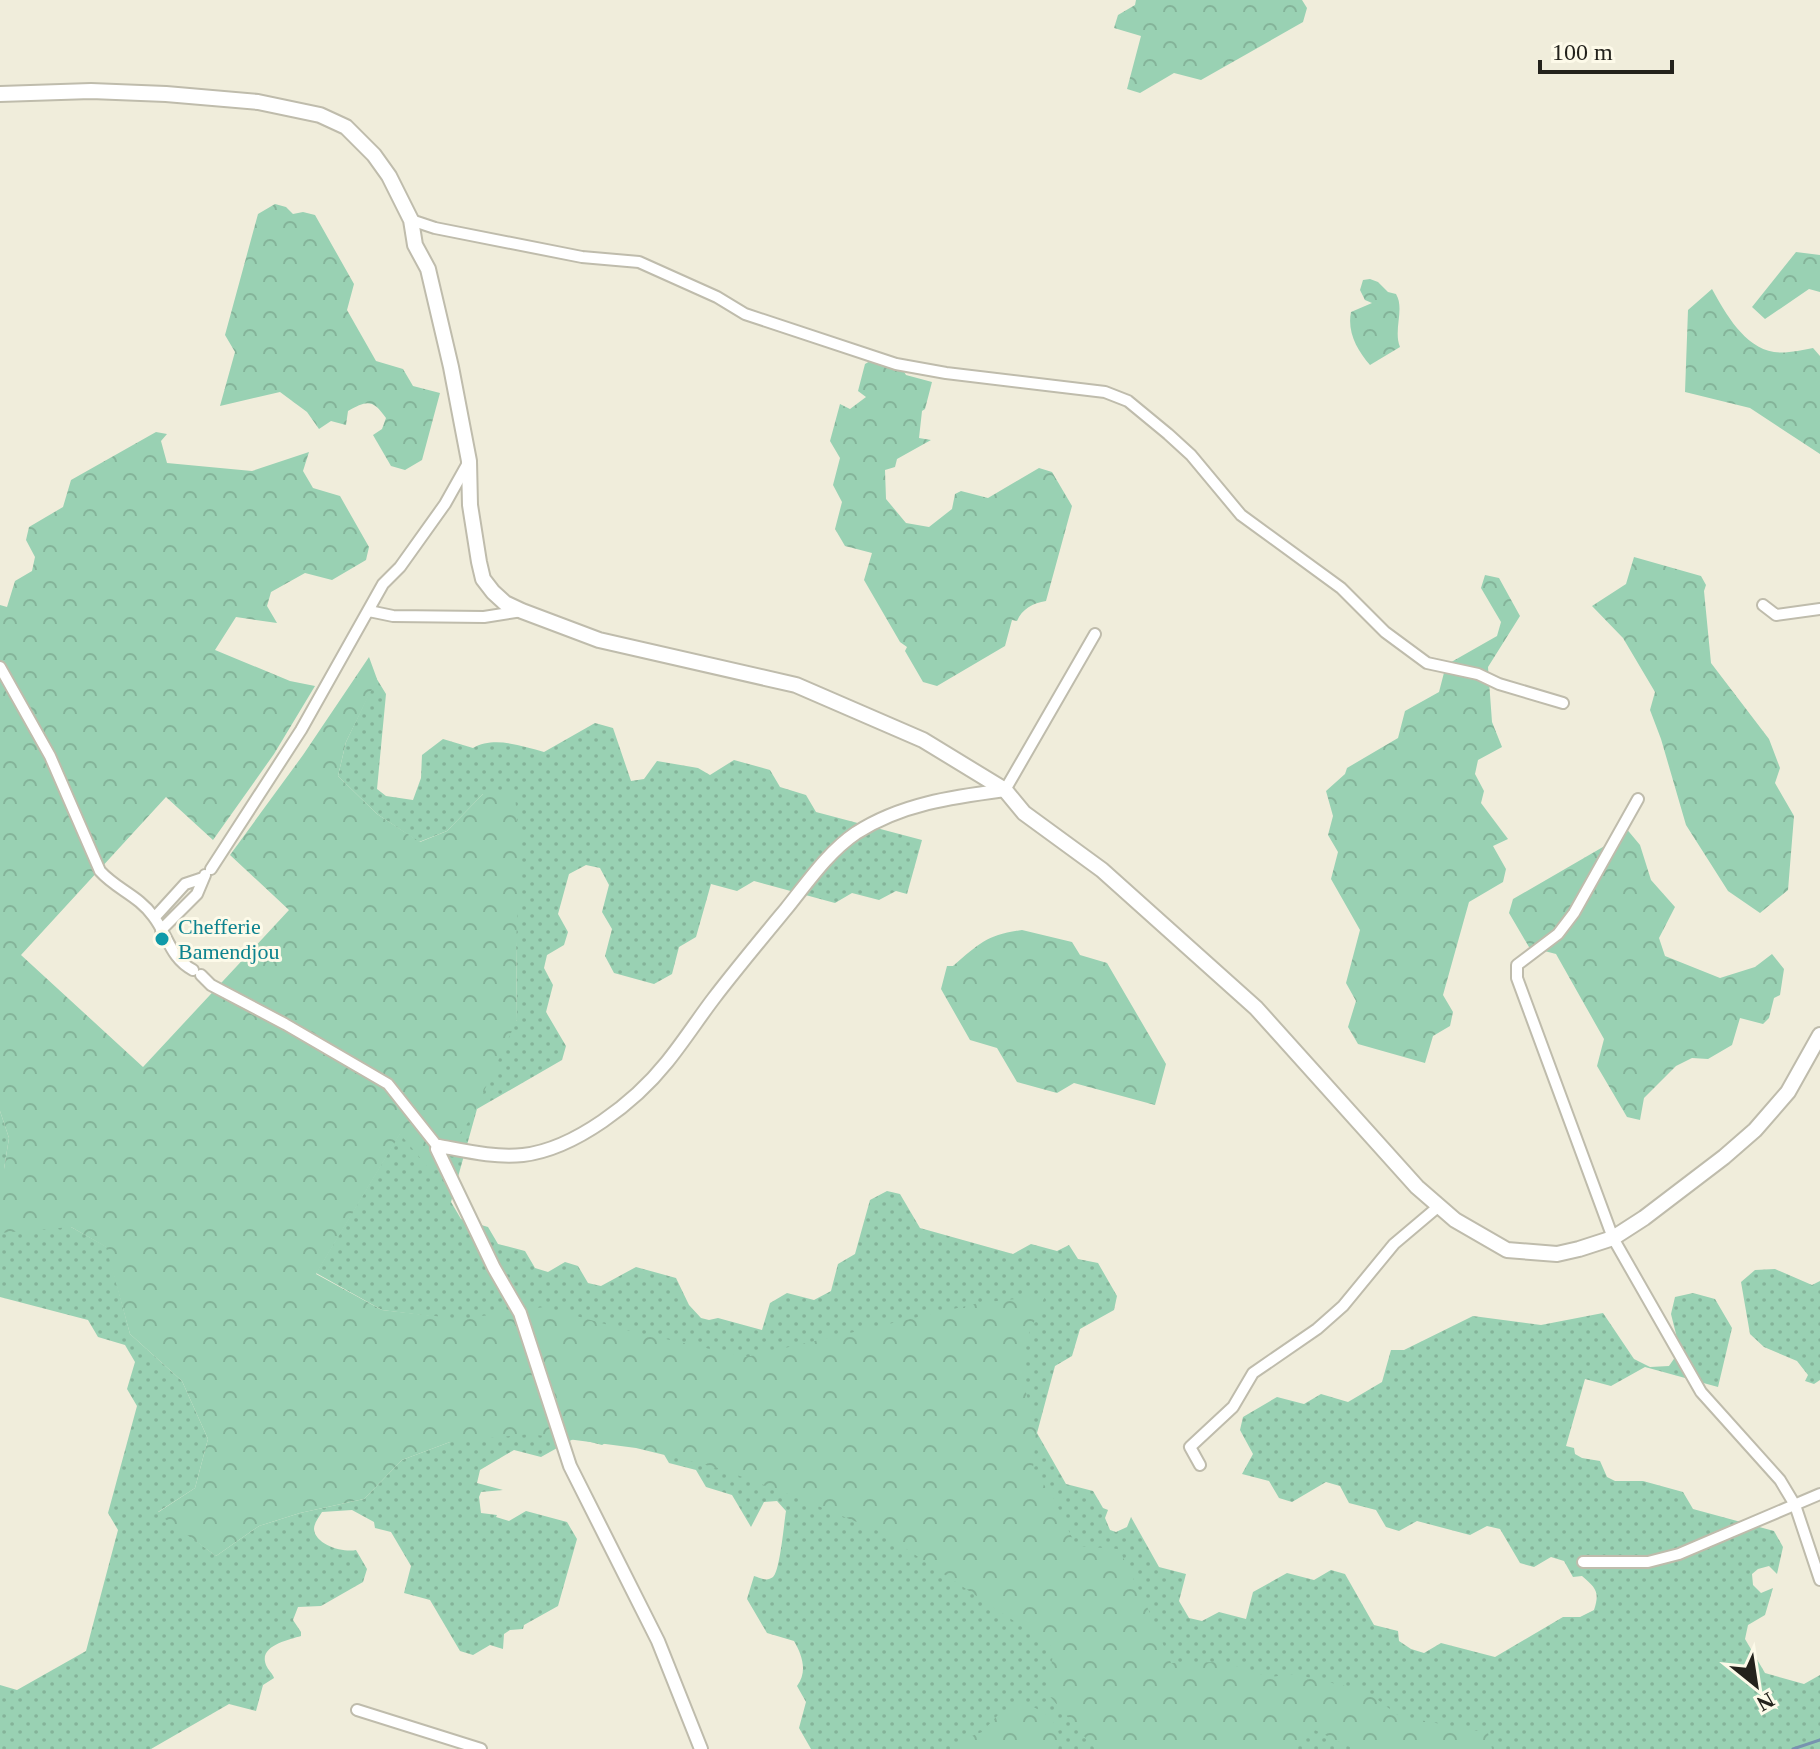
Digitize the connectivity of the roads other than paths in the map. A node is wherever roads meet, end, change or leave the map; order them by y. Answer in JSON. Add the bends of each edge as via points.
{"nodes":[{"id":1,"x":0,"y":94,"type":"edge"},
{"id":2,"x":411,"y":220,"type":"junction"},
{"id":3,"x":469,"y":461,"type":"junction"},
{"id":4,"x":1763,"y":605,"type":"dead end"},
{"id":5,"x":1820,"y":609,"type":"edge"},
{"id":6,"x":369,"y":611,"type":"junction"},
{"id":7,"x":522,"y":611,"type":"junction"},
{"id":8,"x":1095,"y":634,"type":"dead end"},
{"id":9,"x":0,"y":667,"type":"edge"},
{"id":10,"x":1563,"y":703,"type":"dead end"},
{"id":11,"x":1005,"y":790,"type":"junction"},
{"id":12,"x":1638,"y":799,"type":"dead end"},
{"id":13,"x":206,"y":874,"type":"junction"},
{"id":14,"x":155,"y":917,"type":"junction"},
{"id":15,"x":161,"y":930,"type":"junction"},
{"id":16,"x":1820,"y":1035,"type":"edge"},
{"id":17,"x":438,"y":1147,"type":"junction"},
{"id":18,"x":1439,"y":1206,"type":"junction"},
{"id":19,"x":1613,"y":1238,"type":"junction"},
{"id":20,"x":1200,"y":1465,"type":"dead end"},
{"id":21,"x":1820,"y":1494,"type":"edge"},
{"id":22,"x":1795,"y":1505,"type":"junction"},
{"id":23,"x":1583,"y":1562,"type":"dead end"},
{"id":24,"x":1820,"y":1580,"type":"edge"},
{"id":25,"x":357,"y":1710,"type":"dead end"},
{"id":26,"x":481,"y":1749,"type":"edge"},
{"id":27,"x":701,"y":1749,"type":"edge"}],
"edges":[{"from":1,"to":2,"type":"main road","via":[[166,94],[258,102],[320,115],[346,127],[374,155]]},
{"from":2,"to":3,"type":"main road","via":[[415,245],[428,269]]},
{"from":2,"to":10,"type":"street","via":[[582,257],[639,262],[745,314],[896,364],[1105,392],[1128,401],[1191,455],[1241,515],[1341,588],[1385,632],[1427,663]]},
{"from":3,"to":6,"type":"street"},
{"from":3,"to":7,"type":"main road","via":[[470,505],[483,579],[505,603]]},
{"from":4,"to":5,"type":"street","via":[[1776,615]]},
{"from":6,"to":7,"type":"street","via":[[484,617]]},
{"from":6,"to":13,"type":"street","via":[[301,730]]},
{"from":7,"to":11,"type":"main road","via":[[599,640],[796,685],[923,740]]},
{"from":8,"to":11,"type":"street"},
{"from":9,"to":14,"type":"street","via":[[50,756],[100,871]]},
{"from":11,"to":17,"type":"street","via":[[934,800],[890,814],[853,835],[816,872],[666,1063],[630,1099],[575,1138],[520,1156]]},
{"from":11,"to":18,"type":"main road","via":[[1024,813],[1102,870],[1256,1008],[1402,1172]]},
{"from":12,"to":19,"type":"street","via":[[1574,913],[1558,934],[1517,965],[1517,978]]},
{"from":13,"to":14,"type":"street","via":[[185,884]]},
{"from":13,"to":15,"type":"street","via":[[197,894]]},
{"from":14,"to":15,"type":"street"},
{"from":15,"to":17,"type":"street","via":[[177,959],[211,985],[388,1084]]},
{"from":16,"to":19,"type":"main road","via":[[1788,1092],[1755,1130]]},
{"from":17,"to":27,"type":"street","via":[[520,1313],[570,1466],[658,1641]]},
{"from":18,"to":19,"type":"main road","via":[[1507,1250],[1557,1254]]},
{"from":18,"to":20,"type":"street","via":[[1394,1244],[1343,1306],[1253,1373],[1233,1407],[1190,1447]]},
{"from":19,"to":22,"type":"street","via":[[1701,1392],[1780,1480]]},
{"from":21,"to":22,"type":"street"},
{"from":22,"to":23,"type":"street","via":[[1671,1557]]},
{"from":22,"to":24,"type":"street"},
{"from":25,"to":26,"type":"street"}]}
